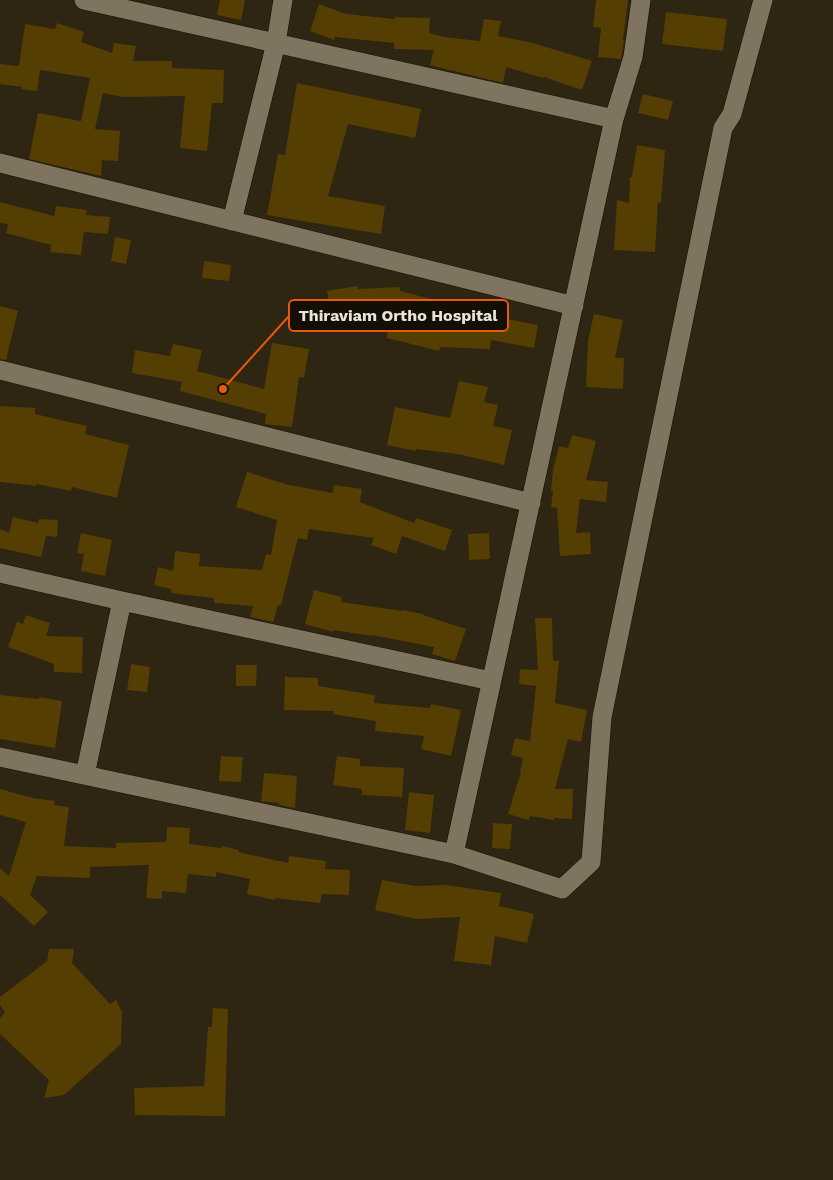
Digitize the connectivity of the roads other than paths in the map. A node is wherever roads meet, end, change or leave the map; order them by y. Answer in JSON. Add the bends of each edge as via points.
{"nodes":[{"id":1,"x":84,"y":0,"type":"edge"},
{"id":2,"x":283,"y":0,"type":"edge"},
{"id":3,"x":641,"y":0,"type":"edge"},
{"id":4,"x":764,"y":0,"type":"edge"},
{"id":5,"x":276,"y":43,"type":"junction"},
{"id":6,"x":614,"y":119,"type":"junction"},
{"id":7,"x":0,"y":163,"type":"edge"},
{"id":8,"x":232,"y":221,"type":"junction"},
{"id":9,"x":574,"y":306,"type":"junction"},
{"id":10,"x":0,"y":370,"type":"edge"},
{"id":11,"x":531,"y":503,"type":"junction"},
{"id":12,"x":0,"y":573,"type":"edge"},
{"id":13,"x":122,"y":601,"type":"junction"},
{"id":14,"x":491,"y":681,"type":"junction"},
{"id":15,"x":0,"y":757,"type":"edge"},
{"id":16,"x":85,"y":775,"type":"junction"},
{"id":17,"x":454,"y":854,"type":"junction"}],
"edges":[{"from":1,"to":5,"type":"street"},
{"from":2,"to":5,"type":"street"},
{"from":3,"to":6,"type":"street","via":[[633,56]]},
{"from":4,"to":17,"type":"street","via":[[732,114],[723,128],[602,717],[591,862],[562,889]]},
{"from":5,"to":6,"type":"street"},
{"from":5,"to":8,"type":"street"},
{"from":6,"to":9,"type":"street"},
{"from":7,"to":8,"type":"street"},
{"from":8,"to":9,"type":"street"},
{"from":9,"to":11,"type":"street"},
{"from":10,"to":11,"type":"street"},
{"from":11,"to":14,"type":"street"},
{"from":12,"to":13,"type":"street"},
{"from":13,"to":14,"type":"street"},
{"from":13,"to":16,"type":"street"},
{"from":14,"to":17,"type":"street"},
{"from":15,"to":16,"type":"street"},
{"from":16,"to":17,"type":"street"}]}
